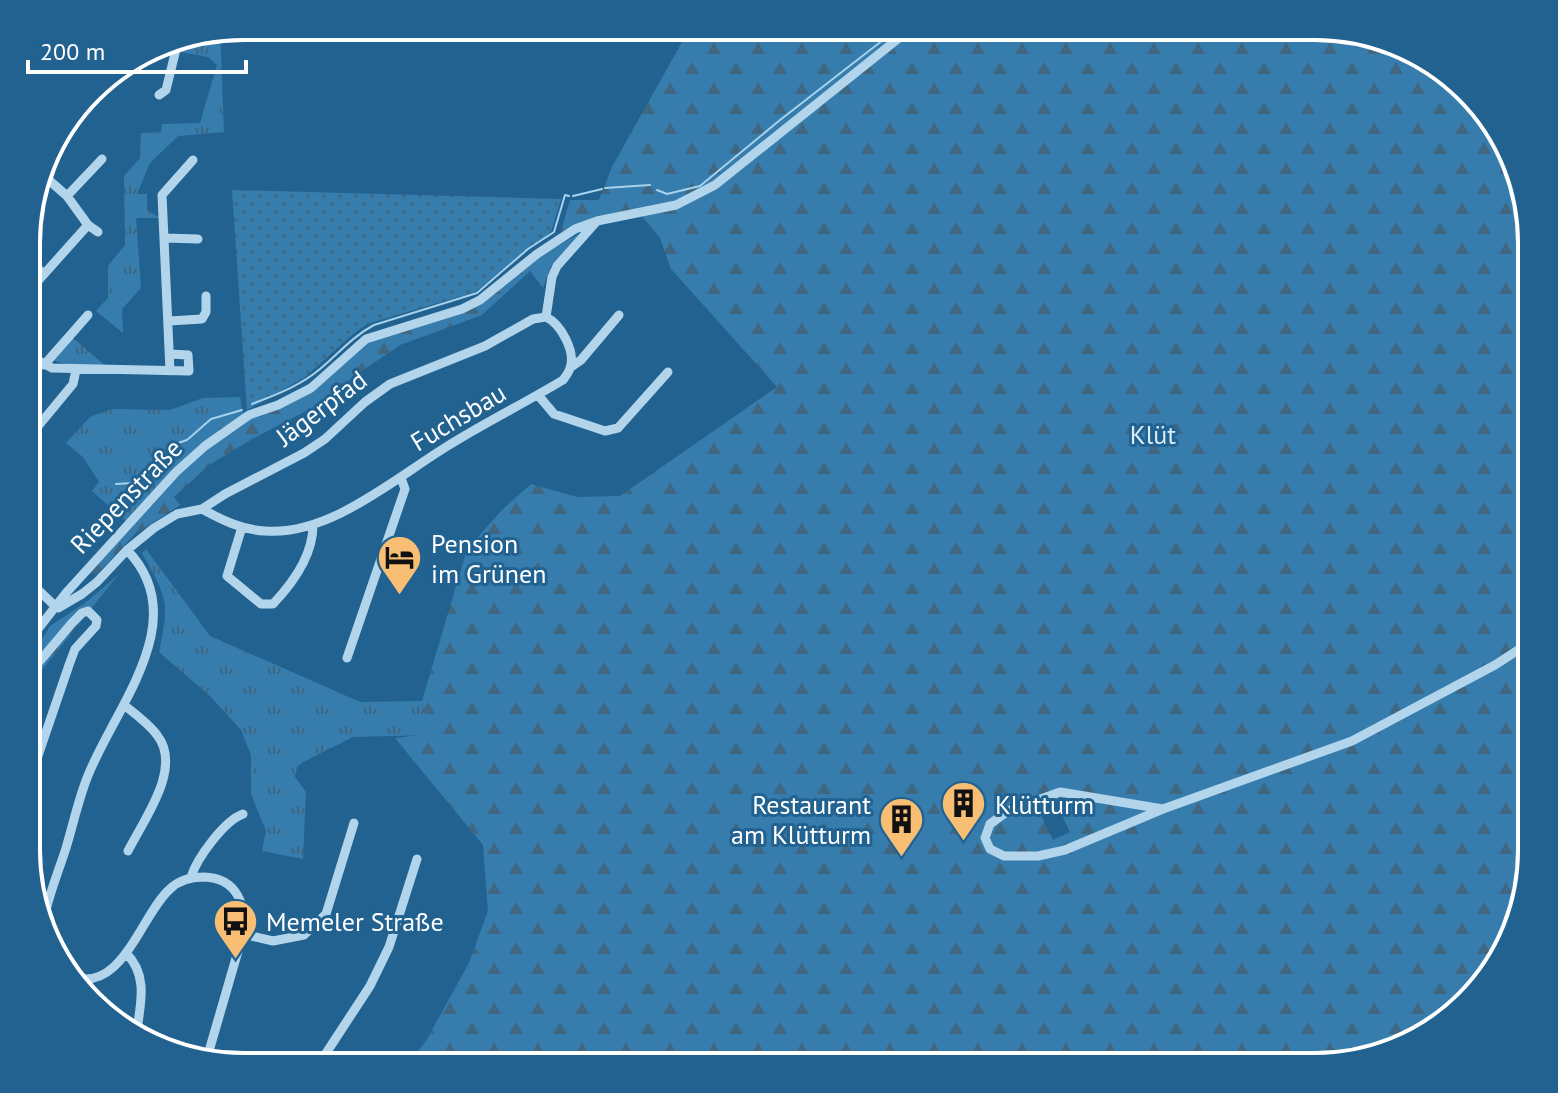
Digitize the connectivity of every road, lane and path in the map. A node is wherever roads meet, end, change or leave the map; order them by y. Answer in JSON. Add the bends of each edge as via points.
{"nodes":[{"id":1,"x":896,"y":40,"type":"edge"},
{"id":2,"x":175,"y":52,"type":"edge"},
{"id":3,"x":159,"y":95,"type":"dead end"},
{"id":4,"x":102,"y":159,"type":"dead end"},
{"id":5,"x":193,"y":160,"type":"dead end"},
{"id":6,"x":50,"y":181,"type":"edge"},
{"id":7,"x":67,"y":196,"type":"junction"},
{"id":8,"x":597,"y":221,"type":"junction"},
{"id":9,"x":88,"y":225,"type":"junction"},
{"id":10,"x":98,"y":232,"type":"dead end"},
{"id":11,"x":165,"y":238,"type":"junction"},
{"id":12,"x":198,"y":239,"type":"dead end"},
{"id":13,"x":40,"y":270,"type":"edge"},
{"id":14,"x":44,"y":274,"type":"junction"},
{"id":15,"x":40,"y":278,"type":"edge"},
{"id":16,"x":206,"y":296,"type":"dead end"},
{"id":17,"x":88,"y":315,"type":"dead end"},
{"id":18,"x":619,"y":315,"type":"dead end"},
{"id":19,"x":546,"y":317,"type":"junction"},
{"id":20,"x":169,"y":321,"type":"junction"},
{"id":21,"x":170,"y":354,"type":"junction"},
{"id":22,"x":40,"y":362,"type":"edge"},
{"id":23,"x":44,"y":365,"type":"junction"},
{"id":24,"x":571,"y":367,"type":"junction"},
{"id":25,"x":76,"y":370,"type":"junction"},
{"id":26,"x":170,"y":371,"type":"junction"},
{"id":27,"x":668,"y":372,"type":"dead end"},
{"id":28,"x":538,"y":395,"type":"junction"},
{"id":29,"x":40,"y":424,"type":"edge"},
{"id":30,"x":401,"y":478,"type":"junction"},
{"id":31,"x":202,"y":509,"type":"junction"},
{"id":32,"x":313,"y":525,"type":"junction"},
{"id":33,"x":242,"y":527,"type":"junction"},
{"id":34,"x":127,"y":550,"type":"junction"},
{"id":35,"x":81,"y":576,"type":"junction"},
{"id":36,"x":97,"y":582,"type":"junction"},
{"id":37,"x":40,"y":592,"type":"edge"},
{"id":38,"x":55,"y":606,"type":"junction"},
{"id":39,"x":47,"y":616,"type":"junction"},
{"id":40,"x":40,"y":626,"type":"edge"},
{"id":41,"x":1518,"y":650,"type":"edge"},
{"id":42,"x":347,"y":658,"type":"dead end"},
{"id":43,"x":40,"y":661,"type":"edge"},
{"id":44,"x":124,"y":705,"type":"junction"},
{"id":45,"x":40,"y":750,"type":"edge"},
{"id":46,"x":1163,"y":809,"type":"junction"},
{"id":47,"x":243,"y":814,"type":"dead end"},
{"id":48,"x":354,"y":823,"type":"dead end"},
{"id":49,"x":128,"y":851,"type":"dead end"},
{"id":50,"x":417,"y":859,"type":"dead end"},
{"id":51,"x":191,"y":877,"type":"junction"},
{"id":52,"x":48,"y":907,"type":"edge"},
{"id":53,"x":243,"y":934,"type":"junction"},
{"id":54,"x":126,"y":953,"type":"junction"},
{"id":55,"x":87,"y":980,"type":"edge"},
{"id":56,"x":138,"y":1023,"type":"dead end"},
{"id":57,"x":209,"y":1050,"type":"edge"},
{"id":58,"x":326,"y":1053,"type":"edge"}],
"edges":[{"from":1,"to":8,"type":"street","name":"Riepenstraße","via":[[715,185],[676,205]]},
{"from":2,"to":3,"type":"street","via":[[166,90]]},
{"from":4,"to":7,"type":"street"},
{"from":5,"to":11,"type":"street","via":[[162,195]]},
{"from":6,"to":7,"type":"street"},
{"from":7,"to":9,"type":"street"},
{"from":8,"to":19,"type":"street","via":[[557,266]]},
{"from":8,"to":35,"type":"street","name":"Riepenstraße","via":[[563,235],[480,300],[366,339],[311,388],[249,415],[176,472]]},
{"from":9,"to":10,"type":"street"},
{"from":9,"to":14,"type":"street"},
{"from":11,"to":12,"type":"street"},
{"from":11,"to":20,"type":"street"},
{"from":13,"to":14,"type":"street"},
{"from":14,"to":15,"type":"street"},
{"from":16,"to":20,"type":"street","via":[[202,319]]},
{"from":17,"to":23,"type":"street"},
{"from":18,"to":24,"type":"street","name":"Fuchsbau"},
{"from":19,"to":24,"type":"street","via":[[564,337]]},
{"from":19,"to":31,"type":"street","name":"Jägerpfad","via":[[390,384],[304,453]]},
{"from":20,"to":21,"type":"street"},
{"from":21,"to":26,"type":"street"},
{"from":21,"to":26,"type":"street","via":[[188,355],[189,371]]},
{"from":22,"to":23,"type":"street"},
{"from":23,"to":25,"type":"street"},
{"from":24,"to":28,"type":"street","name":"Fuchsbau","via":[[563,380]]},
{"from":25,"to":26,"type":"street"},
{"from":25,"to":29,"type":"street","via":[[73,384]]},
{"from":27,"to":28,"type":"street","via":[[618,428],[605,431],[554,414]]},
{"from":28,"to":30,"type":"street","name":"Fuchsbau"},
{"from":30,"to":32,"type":"street","name":"Fuchsbau"},
{"from":30,"to":42,"type":"street","via":[[405,489]]},
{"from":31,"to":33,"type":"street","name":"Fuchsbau"},
{"from":31,"to":34,"type":"street","name":"Jägerpfad","via":[[177,514]]},
{"from":32,"to":33,"type":"street","name":"Fuchsbau","via":[[267,532]]},
{"from":32,"to":33,"type":"street","via":[[302,564],[273,604],[261,604],[227,576]]},
{"from":34,"to":36,"type":"street","name":"Jägerpfad"},
{"from":34,"to":44,"type":"street","via":[[153,592],[155,624]]},
{"from":35,"to":36,"type":"street","via":[[87,584]]},
{"from":35,"to":38,"type":"street","name":"Riepenstraße"},
{"from":36,"to":39,"type":"street","name":"Jägerpfad"},
{"from":37,"to":38,"type":"street"},
{"from":38,"to":39,"type":"street","name":"Riepenstraße"},
{"from":39,"to":40,"type":"street","name":"Riepenstraße"},
{"from":41,"to":46,"type":"street","via":[[1352,741]]},
{"from":43,"to":45,"type":"street","via":[[77,617],[94,614],[96,626],[75,649]]},
{"from":44,"to":49,"type":"street","via":[[157,734],[168,762]]},
{"from":44,"to":52,"type":"street","via":[[87,779]]},
{"from":46,"to":46,"type":"street","via":[[1060,792],[1008,811],[990,824],[985,838],[995,854],[1038,856]]},
{"from":47,"to":51,"type":"street","via":[[232,818]]},
{"from":48,"to":53,"type":"street","via":[[326,914],[304,935],[273,941]]},
{"from":50,"to":58,"type":"street","via":[[389,947]]},
{"from":51,"to":53,"type":"street","via":[[214,877],[230,884],[242,904]]},
{"from":51,"to":54,"type":"street","via":[[169,889]]},
{"from":53,"to":57,"type":"street"},
{"from":54,"to":55,"type":"street","via":[[111,970]]},
{"from":54,"to":56,"type":"street","via":[[138,964]]}]}
